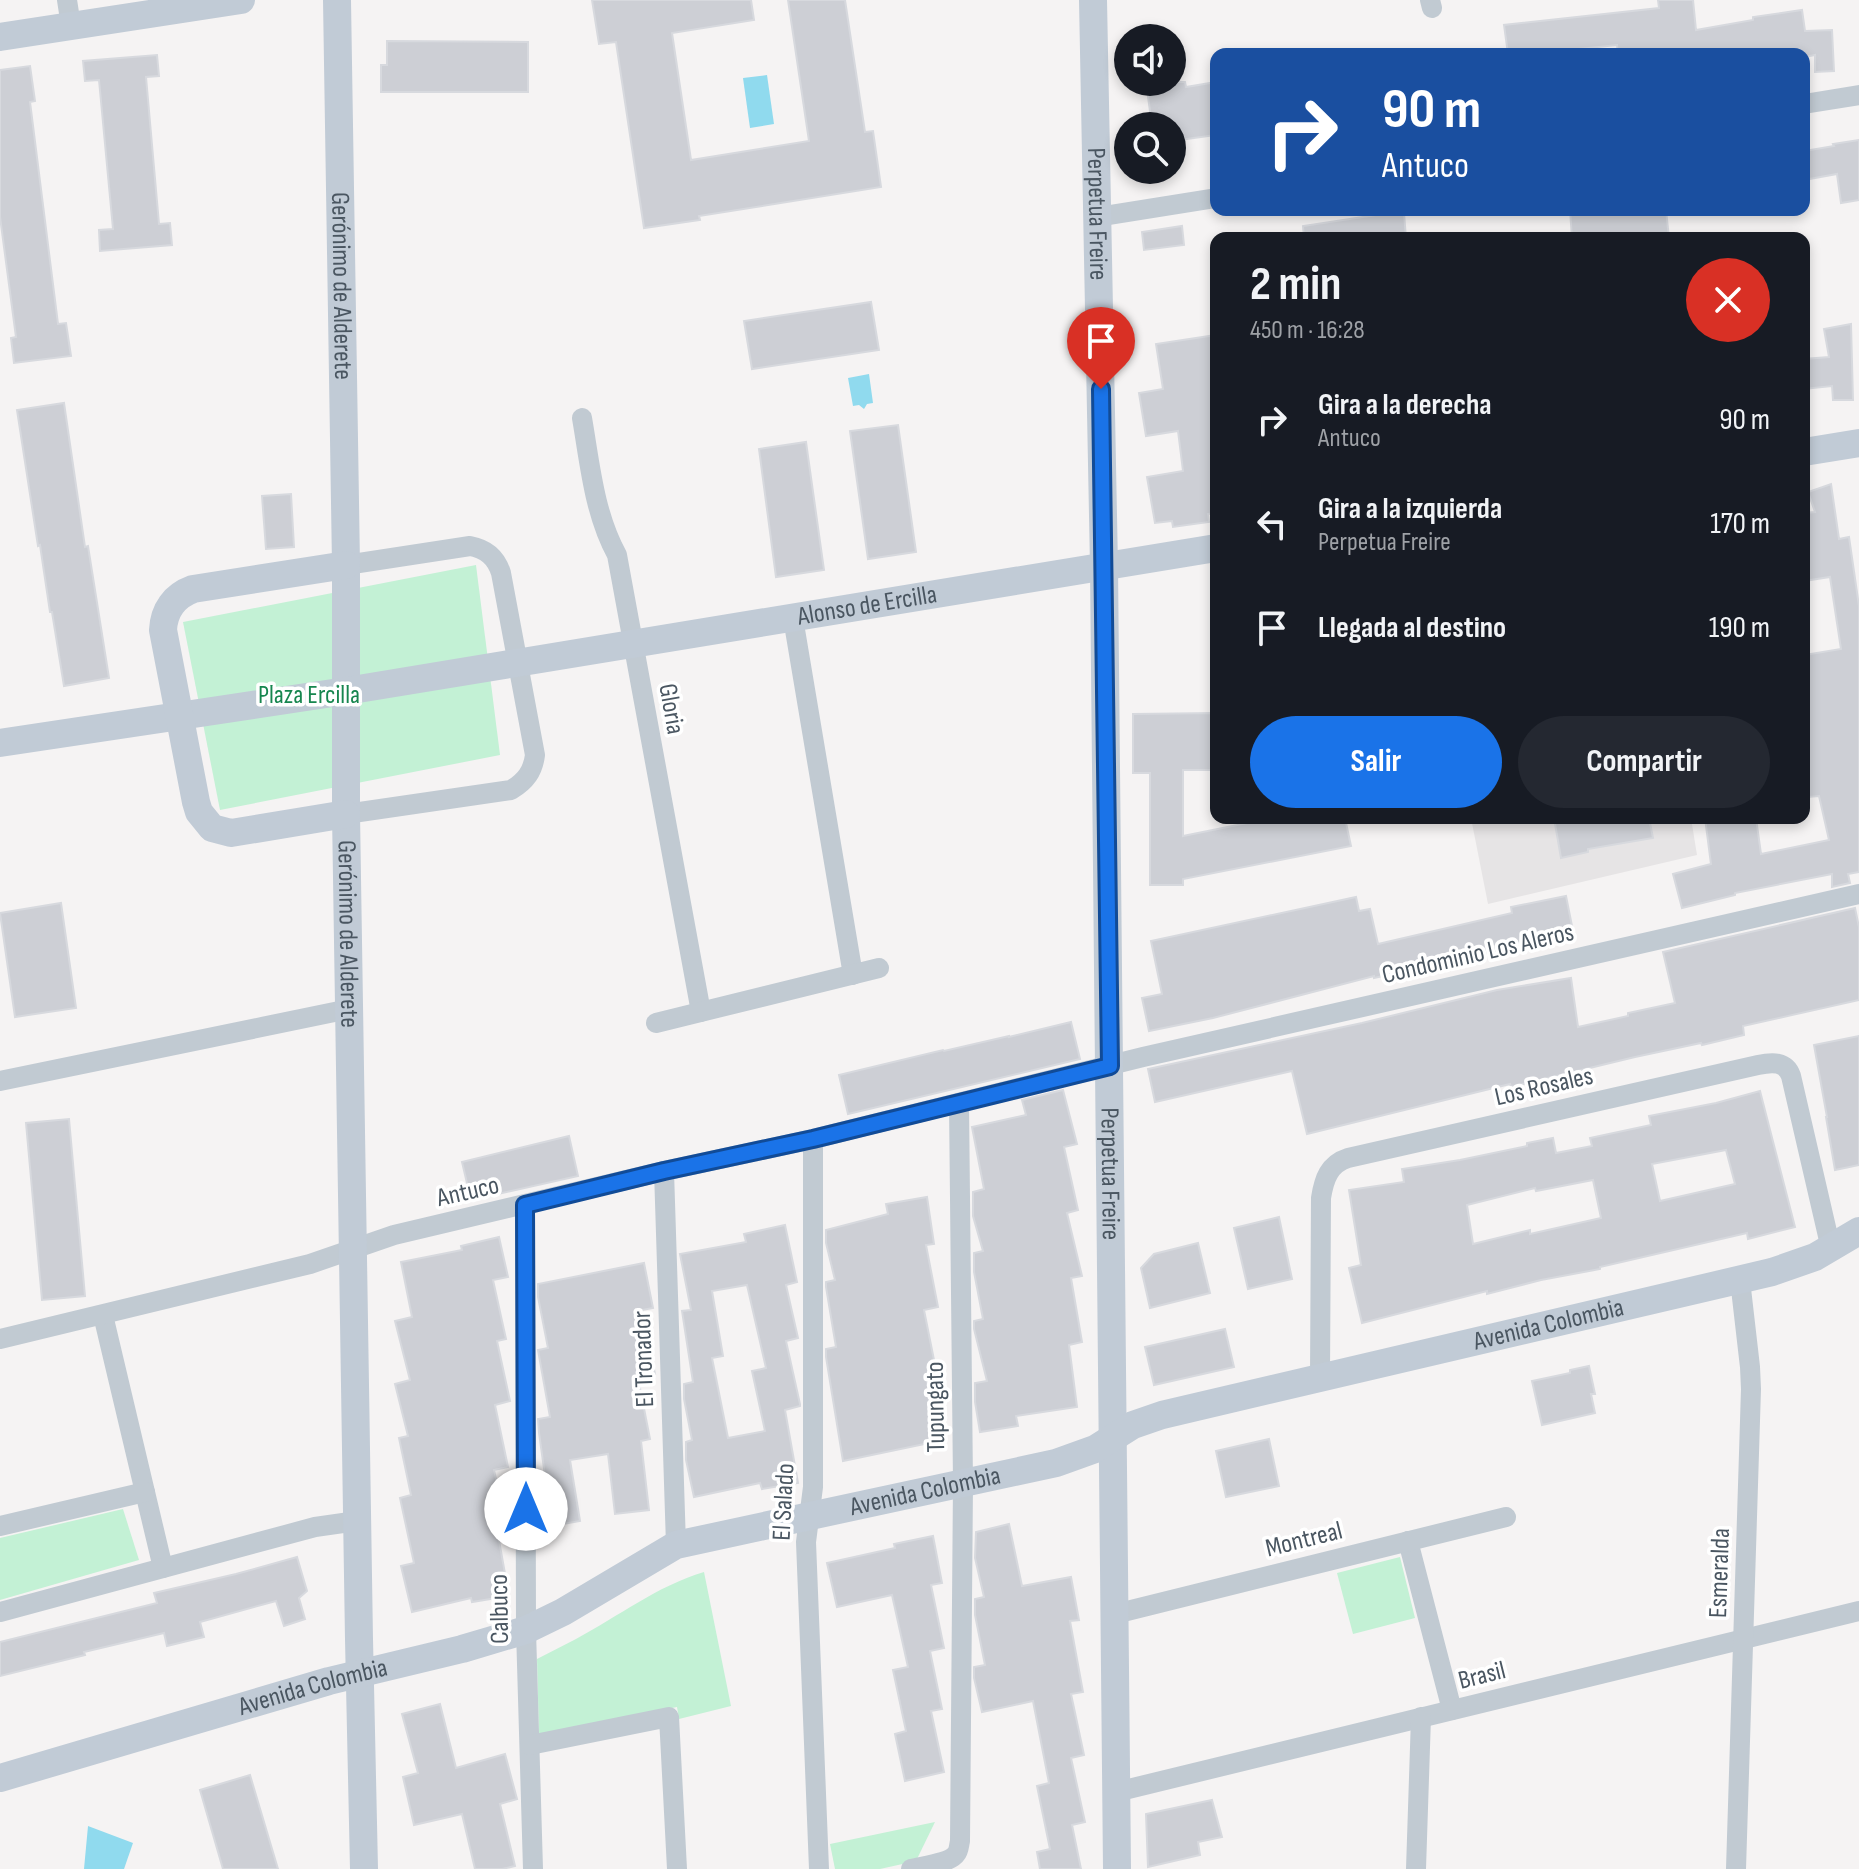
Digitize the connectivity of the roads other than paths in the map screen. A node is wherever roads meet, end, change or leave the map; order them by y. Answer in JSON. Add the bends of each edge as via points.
{"nodes":[{"id":1,"x":241,"y":0,"type":"edge"},
{"id":2,"x":337,"y":0,"type":"edge"},
{"id":3,"x":1093,"y":0,"type":"edge"},
{"id":4,"x":69,"y":13,"type":"edge"},
{"id":5,"x":0,"y":37,"type":"edge"},
{"id":6,"x":1859,"y":95,"type":"edge"},
{"id":7,"x":1810,"y":103,"type":"edge"},
{"id":8,"x":1210,"y":199,"type":"edge"},
{"id":9,"x":1097,"y":217,"type":"junction"},
{"id":10,"x":582,"y":418,"type":"dead end"},
{"id":11,"x":1859,"y":443,"type":"edge"},
{"id":12,"x":1810,"y":451,"type":"edge"},
{"id":13,"x":1210,"y":549,"type":"edge"},
{"id":14,"x":346,"y":565,"type":"junction"},
{"id":15,"x":1104,"y":567,"type":"junction"},
{"id":16,"x":793,"y":618,"type":"junction"},
{"id":17,"x":633,"y":644,"type":"junction"},
{"id":18,"x":519,"y":663,"type":"junction"},
{"id":19,"x":346,"y":691,"type":"junction"},
{"id":20,"x":180,"y":716,"type":"junction"},
{"id":21,"x":0,"y":743,"type":"edge"},
{"id":22,"x":346,"y":814,"type":"junction"},
{"id":23,"x":1859,"y":894,"type":"edge"},
{"id":24,"x":879,"y":968,"type":"dead end"},
{"id":25,"x":853,"y":975,"type":"junction"},
{"id":26,"x":349,"y":1009,"type":"junction"},
{"id":27,"x":701,"y":1012,"type":"junction"},
{"id":28,"x":656,"y":1023,"type":"dead end"},
{"id":29,"x":1110,"y":1066,"type":"junction"},
{"id":30,"x":0,"y":1081,"type":"edge"},
{"id":31,"x":959,"y":1103,"type":"junction"},
{"id":32,"x":813,"y":1139,"type":"junction"},
{"id":33,"x":664,"y":1171,"type":"junction"},
{"id":34,"x":525,"y":1205,"type":"junction"},
{"id":35,"x":1859,"y":1231,"type":"edge"},
{"id":36,"x":1831,"y":1249,"type":"junction"},
{"id":37,"x":353,"y":1250,"type":"junction"},
{"id":38,"x":1740,"y":1280,"type":"junction"},
{"id":39,"x":103,"y":1315,"type":"junction"},
{"id":40,"x":0,"y":1339,"type":"edge"},
{"id":41,"x":1320,"y":1378,"type":"junction"},
{"id":42,"x":1114,"y":1437,"type":"junction"},
{"id":43,"x":963,"y":1483,"type":"junction"},
{"id":44,"x":145,"y":1492,"type":"junction"},
{"id":45,"x":810,"y":1516,"type":"junction"},
{"id":46,"x":1506,"y":1517,"type":"dead end"},
{"id":47,"x":357,"y":1521,"type":"junction"},
{"id":48,"x":0,"y":1526,"type":"edge"},
{"id":49,"x":1408,"y":1541,"type":"junction"},
{"id":50,"x":676,"y":1545,"type":"junction"},
{"id":51,"x":163,"y":1568,"type":"junction"},
{"id":52,"x":1859,"y":1611,"type":"edge"},
{"id":53,"x":0,"y":1612,"type":"edge"},
{"id":54,"x":1115,"y":1614,"type":"junction"},
{"id":55,"x":526,"y":1630,"type":"junction"},
{"id":56,"x":1744,"y":1639,"type":"junction"},
{"id":57,"x":359,"y":1673,"type":"junction"},
{"id":58,"x":1452,"y":1710,"type":"junction"},
{"id":59,"x":1421,"y":1717,"type":"junction"},
{"id":60,"x":530,"y":1745,"type":"junction"},
{"id":61,"x":0,"y":1778,"type":"edge"},
{"id":62,"x":1116,"y":1792,"type":"junction"},
{"id":63,"x":364,"y":1869,"type":"edge"},
{"id":64,"x":533,"y":1869,"type":"edge"},
{"id":65,"x":677,"y":1869,"type":"edge"},
{"id":66,"x":819,"y":1869,"type":"edge"},
{"id":67,"x":911,"y":1869,"type":"edge"},
{"id":68,"x":1117,"y":1869,"type":"edge"},
{"id":69,"x":1416,"y":1869,"type":"edge"},
{"id":70,"x":1736,"y":1869,"type":"edge"}],
"edges":[{"from":1,"to":4,"type":"street"},
{"from":2,"to":14,"type":"street","name":"Gerónimo de Alderete"},
{"from":3,"to":9,"type":"street","name":"Perpetua Freire"},
{"from":4,"to":5,"type":"street"},
{"from":6,"to":7,"type":"street"},
{"from":8,"to":9,"type":"street"},
{"from":9,"to":15,"type":"street","name":"Perpetua Freire"},
{"from":10,"to":17,"type":"street","name":"Gloria"},
{"from":11,"to":12,"type":"street"},
{"from":13,"to":15,"type":"street","name":"Alonso de Ercilla"},
{"from":14,"to":18,"type":"street","via":[[470,546],[487,552],[499,565]]},
{"from":14,"to":19,"type":"street","name":"Gerónimo de Alderete"},
{"from":14,"to":20,"type":"street","via":[[193,589],[177,597],[163,630]]},
{"from":15,"to":16,"type":"street","name":"Alonso de Ercilla"},
{"from":15,"to":29,"type":"street","name":"Perpetua Freire"},
{"from":16,"to":17,"type":"street","name":"Alonso de Ercilla"},
{"from":16,"to":25,"type":"street"},
{"from":17,"to":18,"type":"street","name":"Alonso de Ercilla"},
{"from":17,"to":27,"type":"street","name":"Gloria"},
{"from":18,"to":19,"type":"street","name":"Alonso de Ercilla"},
{"from":18,"to":22,"type":"street","via":[[535,755],[520,784],[501,792]]},
{"from":19,"to":20,"type":"street","name":"Alonso de Ercilla"},
{"from":19,"to":22,"type":"street","name":"Gerónimo de Alderete"},
{"from":20,"to":21,"type":"street","name":"Alonso de Ercilla"},
{"from":20,"to":22,"type":"street","via":[[199,812],[212,828],[231,833]]},
{"from":22,"to":26,"type":"street","name":"Gerónimo de Alderete"},
{"from":23,"to":29,"type":"street","name":"Condominio Los Aleros"},
{"from":24,"to":25,"type":"street"},
{"from":25,"to":27,"type":"street"},
{"from":26,"to":30,"type":"street"},
{"from":26,"to":37,"type":"street","name":"Gerónimo de Alderete"},
{"from":27,"to":28,"type":"street"},
{"from":29,"to":31,"type":"street","name":"Antuco"},
{"from":29,"to":42,"type":"street","name":"Perpetua Freire"},
{"from":31,"to":32,"type":"street","name":"Antuco"},
{"from":31,"to":43,"type":"street","name":"Tupungato"},
{"from":32,"to":33,"type":"street","name":"Antuco"},
{"from":32,"to":45,"type":"street","name":"El Salado"},
{"from":33,"to":34,"type":"street","name":"Antuco"},
{"from":33,"to":50,"type":"street","name":"El Tronador"},
{"from":34,"to":37,"type":"street","name":"Antuco","via":[[394,1235]]},
{"from":34,"to":55,"type":"street","name":"Calbuco"},
{"from":35,"to":36,"type":"street","name":"Avenida Colombia"},
{"from":36,"to":38,"type":"street","name":"Avenida Colombia","via":[[1788,1268]]},
{"from":36,"to":41,"type":"street","name":"Los Rosales","via":[[1791,1076],[1778,1063],[1348,1158],[1327,1173],[1321,1198]]},
{"from":37,"to":39,"type":"street","name":"Antuco"},
{"from":37,"to":47,"type":"street","name":"Gerónimo de Alderete"},
{"from":38,"to":41,"type":"street","name":"Avenida Colombia"},
{"from":38,"to":56,"type":"street","name":"Esmeralda","via":[[1751,1389]]},
{"from":39,"to":40,"type":"street","name":"Antuco"},
{"from":39,"to":44,"type":"street"},
{"from":41,"to":42,"type":"street","name":"Avenida Colombia","via":[[1162,1415]]},
{"from":42,"to":43,"type":"street","name":"Avenida Colombia","via":[[1070,1459]]},
{"from":42,"to":54,"type":"street","name":"Perpetua Freire"},
{"from":43,"to":45,"type":"street","name":"Avenida Colombia"},
{"from":43,"to":67,"type":"street","name":"Tupungato","via":[[960,1841],[953,1857]]},
{"from":44,"to":48,"type":"street"},
{"from":44,"to":51,"type":"street"},
{"from":45,"to":50,"type":"street","name":"Avenida Colombia"},
{"from":45,"to":66,"type":"street","name":"El Salado","via":[[806,1542]]},
{"from":46,"to":49,"type":"street","name":"Montreal"},
{"from":47,"to":51,"type":"street","via":[[315,1527]]},
{"from":47,"to":57,"type":"street","name":"Gerónimo de Alderete"},
{"from":49,"to":54,"type":"street","name":"Montreal"},
{"from":49,"to":58,"type":"street"},
{"from":50,"to":55,"type":"street","name":"Avenida Colombia"},
{"from":51,"to":53,"type":"street"},
{"from":52,"to":56,"type":"street","name":"Brasil"},
{"from":54,"to":62,"type":"street","name":"Perpetua Freire"},
{"from":55,"to":57,"type":"street","name":"Avenida Colombia"},
{"from":55,"to":60,"type":"street","name":"Calbuco"},
{"from":56,"to":58,"type":"street","name":"Brasil"},
{"from":56,"to":70,"type":"street","name":"Esmeralda"},
{"from":57,"to":61,"type":"street","name":"Avenida Colombia"},
{"from":57,"to":63,"type":"street","name":"Gerónimo de Alderete"},
{"from":58,"to":59,"type":"street","name":"Brasil"},
{"from":59,"to":62,"type":"street","name":"Brasil"},
{"from":59,"to":69,"type":"street"},
{"from":60,"to":64,"type":"street","name":"Calbuco"},
{"from":60,"to":65,"type":"street","via":[[669,1717]]},
{"from":62,"to":68,"type":"street","name":"Perpetua Freire"}]}
